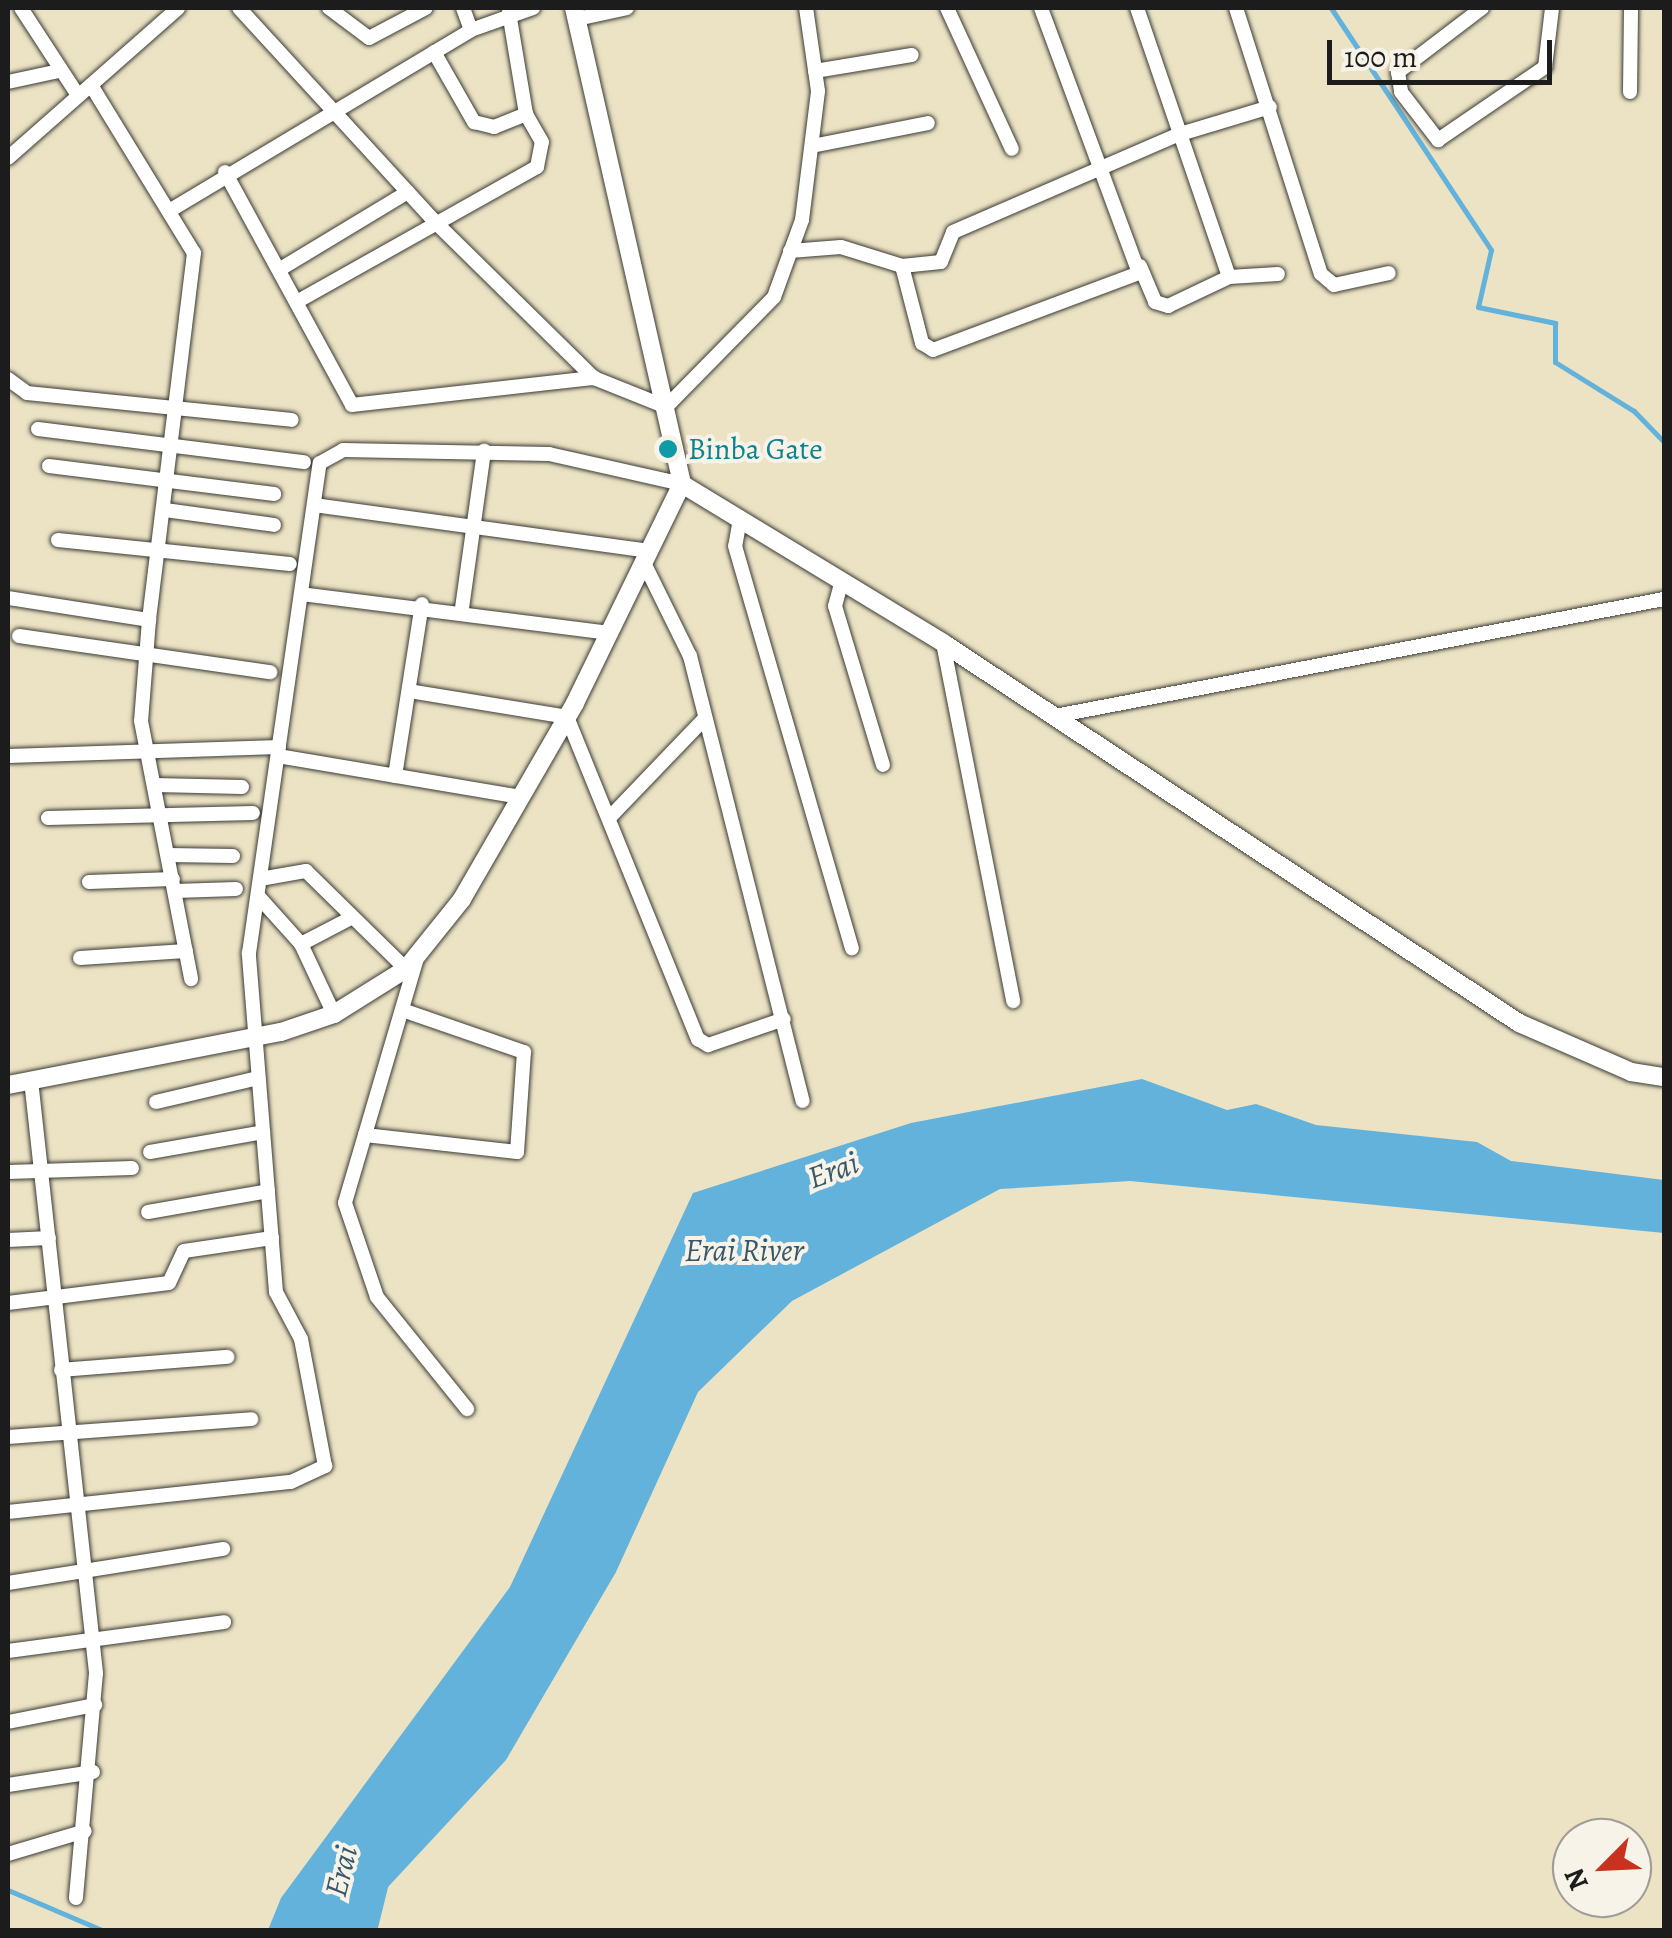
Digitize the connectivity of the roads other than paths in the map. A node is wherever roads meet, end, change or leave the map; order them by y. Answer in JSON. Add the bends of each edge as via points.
{"nodes":[{"id":1,"x":21,"y":8,"type":"edge"},
{"id":2,"x":178,"y":8,"type":"edge"},
{"id":3,"x":239,"y":8,"type":"edge"},
{"id":4,"x":329,"y":8,"type":"edge"},
{"id":5,"x":426,"y":8,"type":"edge"},
{"id":6,"x":464,"y":8,"type":"edge"},
{"id":7,"x":534,"y":8,"type":"edge"},
{"id":8,"x":627,"y":8,"type":"edge"},
{"id":9,"x":806,"y":8,"type":"edge"},
{"id":10,"x":948,"y":8,"type":"edge"},
{"id":11,"x":1042,"y":8,"type":"edge"},
{"id":12,"x":1137,"y":8,"type":"edge"},
{"id":13,"x":1236,"y":8,"type":"edge"},
{"id":14,"x":1482,"y":8,"type":"edge"},
{"id":15,"x":1552,"y":8,"type":"edge"},
{"id":16,"x":1631,"y":8,"type":"edge"},
{"id":17,"x":509,"y":12,"type":"junction"},
{"id":18,"x":575,"y":13,"type":"edge"},
{"id":19,"x":471,"y":30,"type":"junction"},
{"id":20,"x":434,"y":52,"type":"junction"},
{"id":21,"x":912,"y":55,"type":"dead end"},
{"id":22,"x":59,"y":71,"type":"junction"},
{"id":23,"x":815,"y":71,"type":"junction"},
{"id":24,"x":8,"y":82,"type":"edge"},
{"id":25,"x":90,"y":85,"type":"junction"},
{"id":26,"x":1630,"y":92,"type":"dead end"},
{"id":27,"x":76,"y":94,"type":"junction"},
{"id":28,"x":1270,"y":108,"type":"junction"},
{"id":29,"x":334,"y":109,"type":"junction"},
{"id":30,"x":526,"y":114,"type":"junction"},
{"id":31,"x":928,"y":123,"type":"dead end"},
{"id":32,"x":1177,"y":135,"type":"junction"},
{"id":33,"x":817,"y":145,"type":"junction"},
{"id":34,"x":1012,"y":148,"type":"dead end"},
{"id":35,"x":8,"y":158,"type":"edge"},
{"id":36,"x":226,"y":172,"type":"junction"},
{"id":37,"x":1104,"y":172,"type":"junction"},
{"id":38,"x":408,"y":192,"type":"junction"},
{"id":39,"x":169,"y":211,"type":"junction"},
{"id":40,"x":433,"y":220,"type":"junction"},
{"id":41,"x":790,"y":252,"type":"junction"},
{"id":42,"x":902,"y":266,"type":"junction"},
{"id":43,"x":1140,"y":266,"type":"junction"},
{"id":44,"x":282,"y":268,"type":"junction"},
{"id":45,"x":1388,"y":273,"type":"dead end"},
{"id":46,"x":1278,"y":274,"type":"dead end"},
{"id":47,"x":1228,"y":277,"type":"junction"},
{"id":48,"x":300,"y":300,"type":"junction"},
{"id":49,"x":594,"y":378,"type":"junction"},
{"id":50,"x":8,"y":379,"type":"edge"},
{"id":51,"x":27,"y":393,"type":"junction"},
{"id":52,"x":8,"y":398,"type":"edge"},
{"id":53,"x":666,"y":407,"type":"junction"},
{"id":54,"x":175,"y":408,"type":"junction"},
{"id":55,"x":292,"y":420,"type":"dead end"},
{"id":56,"x":38,"y":429,"type":"dead end"},
{"id":57,"x":173,"y":445,"type":"junction"},
{"id":58,"x":484,"y":451,"type":"junction"},
{"id":59,"x":304,"y":462,"type":"dead end"},
{"id":60,"x":49,"y":466,"type":"dead end"},
{"id":61,"x":169,"y":480,"type":"junction"},
{"id":62,"x":682,"y":484,"type":"junction"},
{"id":63,"x":274,"y":494,"type":"dead end"},
{"id":64,"x":314,"y":505,"type":"junction"},
{"id":65,"x":164,"y":510,"type":"junction"},
{"id":66,"x":740,"y":518,"type":"junction"},
{"id":67,"x":475,"y":523,"type":"junction"},
{"id":68,"x":274,"y":525,"type":"dead end"},
{"id":69,"x":58,"y":540,"type":"dead end"},
{"id":70,"x":160,"y":550,"type":"junction"},
{"id":71,"x":646,"y":556,"type":"junction"},
{"id":72,"x":290,"y":564,"type":"dead end"},
{"id":73,"x":842,"y":580,"type":"junction"},
{"id":74,"x":301,"y":594,"type":"junction"},
{"id":75,"x":8,"y":598,"type":"edge"},
{"id":76,"x":1664,"y":599,"type":"edge"},
{"id":77,"x":422,"y":604,"type":"junction"},
{"id":78,"x":462,"y":608,"type":"junction"},
{"id":79,"x":149,"y":620,"type":"junction"},
{"id":80,"x":611,"y":632,"type":"junction"},
{"id":81,"x":19,"y":636,"type":"dead end"},
{"id":82,"x":943,"y":642,"type":"junction"},
{"id":83,"x":145,"y":658,"type":"junction"},
{"id":84,"x":270,"y":672,"type":"dead end"},
{"id":85,"x":409,"y":691,"type":"junction"},
{"id":86,"x":1055,"y":716,"type":"junction"},
{"id":87,"x":567,"y":717,"type":"junction"},
{"id":88,"x":706,"y":718,"type":"junction"},
{"id":89,"x":144,"y":745,"type":"junction"},
{"id":90,"x":279,"y":752,"type":"junction"},
{"id":91,"x":8,"y":756,"type":"edge"},
{"id":92,"x":882,"y":764,"type":"dead end"},
{"id":93,"x":395,"y":776,"type":"junction"},
{"id":94,"x":156,"y":785,"type":"junction"},
{"id":95,"x":242,"y":788,"type":"dead end"},
{"id":96,"x":521,"y":797,"type":"junction"},
{"id":97,"x":158,"y":812,"type":"junction"},
{"id":98,"x":252,"y":813,"type":"dead end"},
{"id":99,"x":612,"y":814,"type":"junction"},
{"id":100,"x":48,"y":818,"type":"dead end"},
{"id":101,"x":168,"y":855,"type":"junction"},
{"id":102,"x":233,"y":856,"type":"dead end"},
{"id":103,"x":260,"y":879,"type":"junction"},
{"id":104,"x":89,"y":882,"type":"dead end"},
{"id":105,"x":174,"y":885,"type":"junction"},
{"id":106,"x":236,"y":889,"type":"dead end"},
{"id":107,"x":258,"y":896,"type":"junction"},
{"id":108,"x":350,"y":918,"type":"junction"},
{"id":109,"x":301,"y":944,"type":"junction"},
{"id":110,"x":852,"y":948,"type":"dead end"},
{"id":111,"x":186,"y":951,"type":"junction"},
{"id":112,"x":418,"y":953,"type":"junction"},
{"id":113,"x":80,"y":958,"type":"dead end"},
{"id":114,"x":406,"y":968,"type":"junction"},
{"id":115,"x":190,"y":978,"type":"dead end"},
{"id":116,"x":1013,"y":1001,"type":"dead end"},
{"id":117,"x":402,"y":1010,"type":"junction"},
{"id":118,"x":334,"y":1014,"type":"junction"},
{"id":119,"x":784,"y":1019,"type":"junction"},
{"id":120,"x":250,"y":1036,"type":"junction"},
{"id":121,"x":1664,"y":1076,"type":"edge"},
{"id":122,"x":258,"y":1078,"type":"junction"},
{"id":123,"x":31,"y":1080,"type":"junction"},
{"id":124,"x":8,"y":1085,"type":"edge"},
{"id":125,"x":803,"y":1100,"type":"dead end"},
{"id":126,"x":156,"y":1102,"type":"dead end"},
{"id":127,"x":263,"y":1132,"type":"junction"},
{"id":128,"x":365,"y":1135,"type":"junction"},
{"id":129,"x":150,"y":1152,"type":"dead end"},
{"id":130,"x":132,"y":1168,"type":"dead end"},
{"id":131,"x":42,"y":1170,"type":"junction"},
{"id":132,"x":8,"y":1172,"type":"edge"},
{"id":133,"x":268,"y":1191,"type":"junction"},
{"id":134,"x":148,"y":1212,"type":"dead end"},
{"id":135,"x":49,"y":1238,"type":"junction"},
{"id":136,"x":272,"y":1238,"type":"junction"},
{"id":137,"x":8,"y":1240,"type":"edge"},
{"id":138,"x":56,"y":1296,"type":"junction"},
{"id":139,"x":8,"y":1303,"type":"edge"},
{"id":140,"x":227,"y":1356,"type":"dead end"},
{"id":141,"x":62,"y":1370,"type":"junction"},
{"id":142,"x":467,"y":1409,"type":"dead end"},
{"id":143,"x":251,"y":1419,"type":"dead end"},
{"id":144,"x":69,"y":1433,"type":"junction"},
{"id":145,"x":8,"y":1438,"type":"edge"},
{"id":146,"x":76,"y":1500,"type":"junction"},
{"id":147,"x":8,"y":1512,"type":"edge"},
{"id":148,"x":223,"y":1549,"type":"dead end"},
{"id":149,"x":85,"y":1569,"type":"junction"},
{"id":150,"x":8,"y":1582,"type":"edge"},
{"id":151,"x":224,"y":1622,"type":"dead end"},
{"id":152,"x":92,"y":1637,"type":"junction"},
{"id":153,"x":8,"y":1651,"type":"edge"},
{"id":154,"x":95,"y":1706,"type":"junction"},
{"id":155,"x":8,"y":1722,"type":"edge"},
{"id":156,"x":94,"y":1772,"type":"junction"},
{"id":157,"x":8,"y":1785,"type":"edge"},
{"id":158,"x":85,"y":1831,"type":"junction"},
{"id":159,"x":8,"y":1854,"type":"edge"},
{"id":160,"x":76,"y":1898,"type":"dead end"}],
"edges":[{"from":1,"to":22,"type":"street"},
{"from":2,"to":25,"type":"street"},
{"from":3,"to":29,"type":"street"},
{"from":4,"to":5,"type":"street","via":[[370,38]]},
{"from":6,"to":19,"type":"street"},
{"from":7,"to":17,"type":"street"},
{"from":8,"to":18,"type":"street"},
{"from":9,"to":23,"type":"street"},
{"from":10,"to":34,"type":"street"},
{"from":11,"to":37,"type":"street"},
{"from":12,"to":32,"type":"street"},
{"from":13,"to":28,"type":"street"},
{"from":14,"to":15,"type":"street","via":[[1398,72],[1401,92],[1438,140],[1545,67]]},
{"from":16,"to":26,"type":"street"},
{"from":17,"to":19,"type":"street"},
{"from":17,"to":30,"type":"street"},
{"from":18,"to":53,"type":"main road"},
{"from":19,"to":20,"type":"street"},
{"from":20,"to":29,"type":"street"},
{"from":20,"to":30,"type":"street","via":[[474,122],[494,127]]},
{"from":21,"to":23,"type":"street"},
{"from":22,"to":24,"type":"street"},
{"from":22,"to":27,"type":"street"},
{"from":23,"to":33,"type":"street"},
{"from":25,"to":27,"type":"street"},
{"from":25,"to":39,"type":"street"},
{"from":27,"to":35,"type":"street"},
{"from":28,"to":32,"type":"street"},
{"from":28,"to":45,"type":"street","via":[[1325,280]]},
{"from":29,"to":36,"type":"street"},
{"from":29,"to":38,"type":"street"},
{"from":30,"to":40,"type":"street","via":[[542,142],[537,167]]},
{"from":31,"to":33,"type":"street"},
{"from":32,"to":37,"type":"street"},
{"from":32,"to":47,"type":"street"},
{"from":33,"to":41,"type":"street"},
{"from":36,"to":39,"type":"street"},
{"from":36,"to":44,"type":"street"},
{"from":37,"to":42,"type":"street","via":[[953,232],[940,262]]},
{"from":37,"to":43,"type":"street"},
{"from":38,"to":40,"type":"street"},
{"from":38,"to":44,"type":"street"},
{"from":39,"to":54,"type":"street","via":[[195,268]]},
{"from":40,"to":48,"type":"street"},
{"from":40,"to":49,"type":"street"},
{"from":41,"to":42,"type":"street","via":[[841,247]]},
{"from":41,"to":53,"type":"street","via":[[774,297]]},
{"from":42,"to":43,"type":"street","via":[[922,343],[932,350],[1125,285]]},
{"from":43,"to":47,"type":"street","via":[[1156,302],[1168,306]]},
{"from":44,"to":48,"type":"street"},
{"from":46,"to":47,"type":"street"},
{"from":48,"to":49,"type":"street","via":[[342,395],[356,406]]},
{"from":49,"to":53,"type":"street"},
{"from":50,"to":51,"type":"street"},
{"from":51,"to":52,"type":"street"},
{"from":51,"to":54,"type":"street"},
{"from":53,"to":62,"type":"main road"},
{"from":54,"to":55,"type":"street"},
{"from":54,"to":57,"type":"street"},
{"from":56,"to":57,"type":"street"},
{"from":57,"to":59,"type":"street"},
{"from":57,"to":61,"type":"street"},
{"from":58,"to":62,"type":"street","via":[[588,458]]},
{"from":58,"to":64,"type":"street","via":[[333,451],[320,463]]},
{"from":58,"to":67,"type":"street"},
{"from":60,"to":61,"type":"street"},
{"from":61,"to":63,"type":"street"},
{"from":61,"to":65,"type":"street"},
{"from":62,"to":66,"type":"main road"},
{"from":62,"to":71,"type":"main road"},
{"from":64,"to":67,"type":"street"},
{"from":64,"to":74,"type":"street"},
{"from":65,"to":68,"type":"street"},
{"from":65,"to":70,"type":"street"},
{"from":66,"to":73,"type":"main road"},
{"from":66,"to":110,"type":"street","via":[[735,546]]},
{"from":67,"to":71,"type":"street"},
{"from":67,"to":78,"type":"street"},
{"from":69,"to":70,"type":"street"},
{"from":70,"to":72,"type":"street"},
{"from":70,"to":79,"type":"street"},
{"from":71,"to":80,"type":"main road"},
{"from":71,"to":88,"type":"street","via":[[682,628]]},
{"from":73,"to":82,"type":"main road"},
{"from":73,"to":92,"type":"street","via":[[835,606]]},
{"from":74,"to":77,"type":"street"},
{"from":74,"to":90,"type":"street"},
{"from":75,"to":79,"type":"street"},
{"from":76,"to":86,"type":"street"},
{"from":77,"to":78,"type":"street"},
{"from":77,"to":85,"type":"street"},
{"from":78,"to":80,"type":"street"},
{"from":79,"to":83,"type":"street"},
{"from":80,"to":87,"type":"main road"},
{"from":81,"to":83,"type":"street"},
{"from":82,"to":86,"type":"main road"},
{"from":82,"to":116,"type":"street"},
{"from":83,"to":84,"type":"street"},
{"from":83,"to":89,"type":"street"},
{"from":85,"to":87,"type":"street"},
{"from":85,"to":93,"type":"street"},
{"from":86,"to":121,"type":"main road","via":[[1519,1022],[1631,1072]]},
{"from":87,"to":96,"type":"main road"},
{"from":87,"to":99,"type":"street"},
{"from":88,"to":99,"type":"street"},
{"from":88,"to":119,"type":"street"},
{"from":89,"to":90,"type":"street"},
{"from":89,"to":91,"type":"street"},
{"from":89,"to":94,"type":"street"},
{"from":90,"to":93,"type":"street"},
{"from":90,"to":103,"type":"street"},
{"from":93,"to":96,"type":"street"},
{"from":94,"to":95,"type":"street"},
{"from":94,"to":97,"type":"street"},
{"from":96,"to":112,"type":"main road"},
{"from":97,"to":98,"type":"street"},
{"from":97,"to":100,"type":"street"},
{"from":97,"to":101,"type":"street"},
{"from":99,"to":119,"type":"street","via":[[700,1042]]},
{"from":101,"to":102,"type":"street"},
{"from":101,"to":105,"type":"street"},
{"from":103,"to":107,"type":"street"},
{"from":103,"to":108,"type":"street","via":[[306,871]]},
{"from":104,"to":105,"type":"street"},
{"from":105,"to":106,"type":"street"},
{"from":105,"to":111,"type":"street"},
{"from":107,"to":109,"type":"street"},
{"from":107,"to":120,"type":"street"},
{"from":108,"to":109,"type":"street"},
{"from":108,"to":114,"type":"street"},
{"from":109,"to":118,"type":"street"},
{"from":111,"to":113,"type":"street"},
{"from":111,"to":115,"type":"street"},
{"from":112,"to":114,"type":"main road"},
{"from":112,"to":117,"type":"street"},
{"from":114,"to":118,"type":"main road"},
{"from":117,"to":128,"type":"street"},
{"from":117,"to":128,"type":"street","via":[[524,1052],[518,1152]]},
{"from":118,"to":120,"type":"main road"},
{"from":119,"to":125,"type":"street"},
{"from":120,"to":122,"type":"street"},
{"from":120,"to":123,"type":"main road"},
{"from":122,"to":126,"type":"street"},
{"from":122,"to":127,"type":"street"},
{"from":123,"to":124,"type":"main road"},
{"from":123,"to":131,"type":"street"},
{"from":127,"to":129,"type":"street"},
{"from":127,"to":133,"type":"street"},
{"from":128,"to":142,"type":"street","via":[[345,1203],[368,1277],[388,1315]]},
{"from":130,"to":131,"type":"street"},
{"from":131,"to":132,"type":"street"},
{"from":131,"to":135,"type":"street"},
{"from":133,"to":134,"type":"street"},
{"from":133,"to":136,"type":"street"},
{"from":135,"to":137,"type":"street"},
{"from":135,"to":138,"type":"street"},
{"from":136,"to":138,"type":"street","via":[[184,1250],[177,1282]]},
{"from":136,"to":146,"type":"street","via":[[278,1302],[301,1339],[326,1466],[291,1482]]},
{"from":138,"to":139,"type":"street"},
{"from":138,"to":141,"type":"street"},
{"from":140,"to":141,"type":"street"},
{"from":141,"to":144,"type":"street"},
{"from":143,"to":144,"type":"street"},
{"from":144,"to":145,"type":"street"},
{"from":144,"to":146,"type":"street"},
{"from":146,"to":147,"type":"street"},
{"from":146,"to":149,"type":"street"},
{"from":148,"to":149,"type":"street"},
{"from":149,"to":150,"type":"street"},
{"from":149,"to":152,"type":"street"},
{"from":151,"to":152,"type":"street"},
{"from":152,"to":153,"type":"street"},
{"from":152,"to":154,"type":"street"},
{"from":154,"to":155,"type":"street"},
{"from":154,"to":156,"type":"street"},
{"from":156,"to":157,"type":"street"},
{"from":156,"to":158,"type":"street"},
{"from":158,"to":159,"type":"street"},
{"from":158,"to":160,"type":"street"}]}
